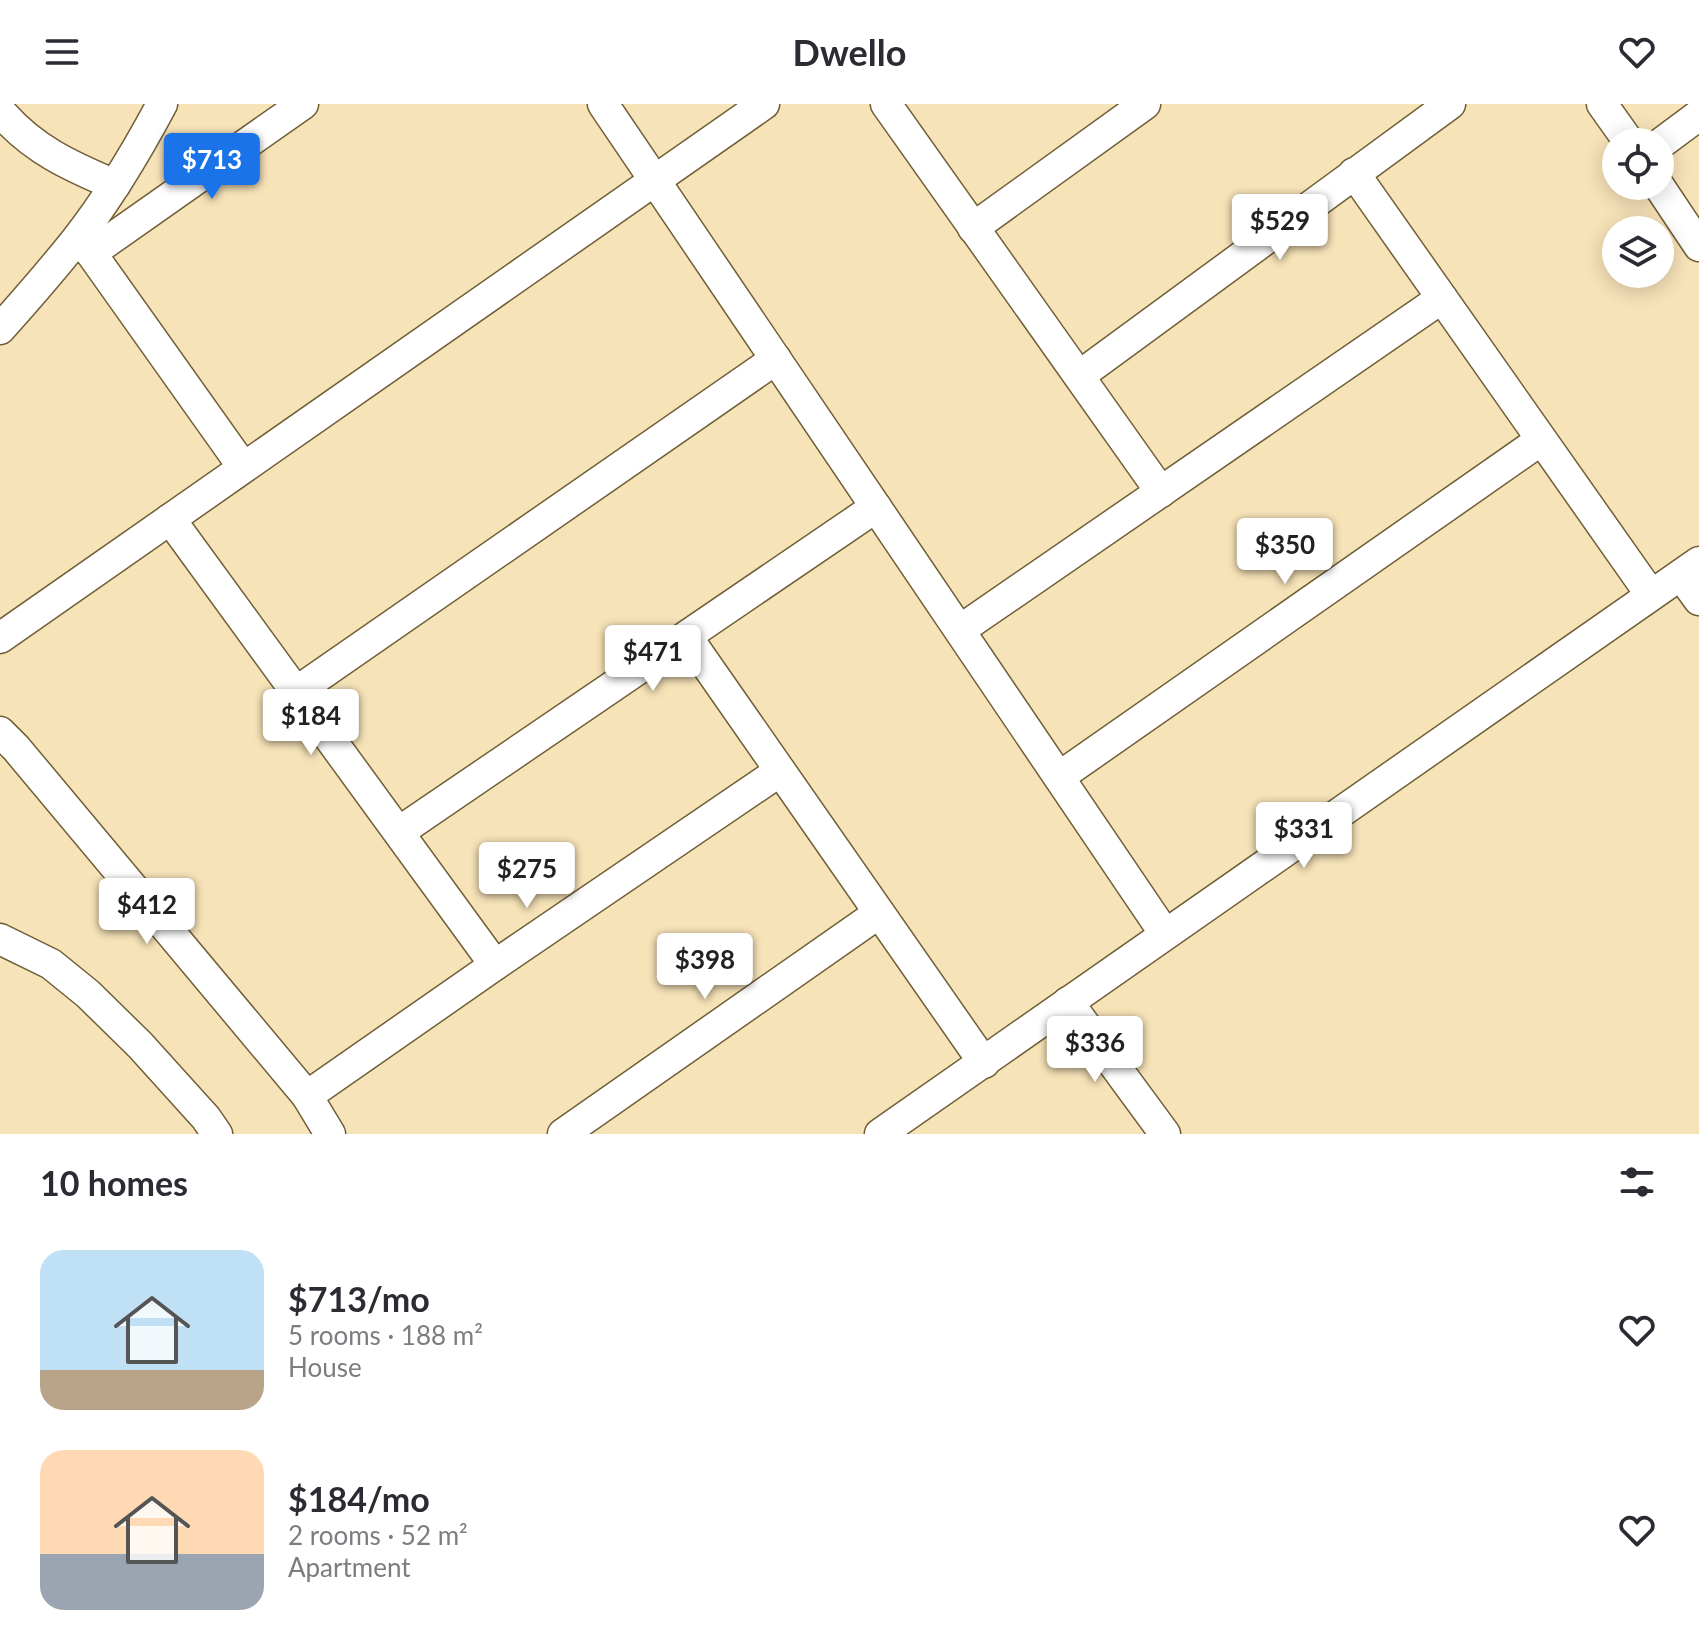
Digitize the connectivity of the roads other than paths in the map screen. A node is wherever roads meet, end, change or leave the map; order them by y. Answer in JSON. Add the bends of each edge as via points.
{"nodes":[{"id":1,"x":162,"y":104,"type":"edge"},
{"id":2,"x":303,"y":104,"type":"edge"},
{"id":3,"x":603,"y":104,"type":"edge"},
{"id":4,"x":764,"y":104,"type":"edge"},
{"id":5,"x":886,"y":104,"type":"edge"},
{"id":6,"x":1145,"y":104,"type":"edge"},
{"id":7,"x":1450,"y":104,"type":"edge"},
{"id":8,"x":1602,"y":104,"type":"edge"},
{"id":9,"x":0,"y":111,"type":"edge"},
{"id":10,"x":1699,"y":115,"type":"edge"},
{"id":11,"x":1619,"y":128,"type":"edge"},
{"id":12,"x":1674,"y":134,"type":"edge"},
{"id":13,"x":1354,"y":173,"type":"junction"},
{"id":14,"x":654,"y":179,"type":"junction"},
{"id":15,"x":115,"y":185,"type":"junction"},
{"id":16,"x":1668,"y":200,"type":"edge"},
{"id":17,"x":973,"y":228,"type":"junction"},
{"id":18,"x":84,"y":246,"type":"junction"},
{"id":19,"x":1699,"y":246,"type":"edge"},
{"id":20,"x":1442,"y":298,"type":"junction"},
{"id":21,"x":0,"y":329,"type":"edge"},
{"id":22,"x":776,"y":359,"type":"junction"},
{"id":23,"x":1079,"y":376,"type":"junction"},
{"id":24,"x":1541,"y":440,"type":"junction"},
{"id":25,"x":243,"y":467,"type":"junction"},
{"id":26,"x":1161,"y":492,"type":"junction"},
{"id":27,"x":876,"y":507,"type":"junction"},
{"id":28,"x":170,"y":519,"type":"junction"},
{"id":29,"x":1690,"y":569,"type":"edge"},
{"id":30,"x":1651,"y":595,"type":"junction"},
{"id":31,"x":1699,"y":600,"type":"edge"},
{"id":32,"x":960,"y":630,"type":"junction"},
{"id":33,"x":687,"y":637,"type":"junction"},
{"id":34,"x":0,"y":638,"type":"edge"},
{"id":35,"x":296,"y":692,"type":"junction"},
{"id":36,"x":0,"y":732,"type":"edge"},
{"id":37,"x":780,"y":771,"type":"junction"},
{"id":38,"x":1059,"y":777,"type":"junction"},
{"id":39,"x":399,"y":832,"type":"junction"},
{"id":40,"x":879,"y":913,"type":"junction"},
{"id":41,"x":1165,"y":934,"type":"junction"},
{"id":42,"x":0,"y":939,"type":"edge"},
{"id":43,"x":495,"y":965,"type":"junction"},
{"id":44,"x":1068,"y":1002,"type":"junction"},
{"id":45,"x":984,"y":1063,"type":"junction"},
{"id":46,"x":307,"y":1096,"type":"junction"},
{"id":47,"x":217,"y":1134,"type":"edge"},
{"id":48,"x":330,"y":1134,"type":"edge"},
{"id":49,"x":563,"y":1134,"type":"edge"},
{"id":50,"x":880,"y":1134,"type":"edge"},
{"id":51,"x":1165,"y":1134,"type":"edge"}],
"edges":[{"from":1,"to":15,"type":"street"},
{"from":2,"to":18,"type":"street"},
{"from":3,"to":14,"type":"street"},
{"from":4,"to":14,"type":"street"},
{"from":5,"to":17,"type":"street"},
{"from":6,"to":17,"type":"street"},
{"from":7,"to":13,"type":"street"},
{"from":8,"to":11,"type":"street"},
{"from":9,"to":15,"type":"street","via":[[35,145]]},
{"from":10,"to":12,"type":"street"},
{"from":13,"to":20,"type":"street"},
{"from":13,"to":23,"type":"street"},
{"from":14,"to":22,"type":"street"},
{"from":14,"to":25,"type":"street"},
{"from":15,"to":18,"type":"street"},
{"from":16,"to":19,"type":"street"},
{"from":17,"to":23,"type":"street"},
{"from":18,"to":21,"type":"street"},
{"from":18,"to":25,"type":"street"},
{"from":20,"to":24,"type":"street"},
{"from":20,"to":26,"type":"street"},
{"from":22,"to":27,"type":"street"},
{"from":22,"to":35,"type":"street"},
{"from":23,"to":26,"type":"street"},
{"from":24,"to":30,"type":"street"},
{"from":24,"to":38,"type":"street"},
{"from":25,"to":28,"type":"street"},
{"from":26,"to":32,"type":"street"},
{"from":27,"to":32,"type":"street"},
{"from":27,"to":33,"type":"street"},
{"from":28,"to":34,"type":"street"},
{"from":28,"to":35,"type":"street"},
{"from":29,"to":30,"type":"street"},
{"from":29,"to":31,"type":"street"},
{"from":30,"to":41,"type":"street"},
{"from":32,"to":38,"type":"street"},
{"from":33,"to":37,"type":"street"},
{"from":33,"to":39,"type":"street"},
{"from":35,"to":39,"type":"street"},
{"from":36,"to":46,"type":"street"},
{"from":37,"to":40,"type":"street"},
{"from":37,"to":43,"type":"street"},
{"from":38,"to":41,"type":"street"},
{"from":39,"to":43,"type":"street"},
{"from":40,"to":45,"type":"street"},
{"from":40,"to":49,"type":"street"},
{"from":41,"to":44,"type":"street"},
{"from":42,"to":47,"type":"street","via":[[51,964],[88,994],[169,1076]]},
{"from":43,"to":46,"type":"street"},
{"from":44,"to":45,"type":"street"},
{"from":44,"to":51,"type":"street"},
{"from":45,"to":50,"type":"street"},
{"from":46,"to":48,"type":"street"}]}
